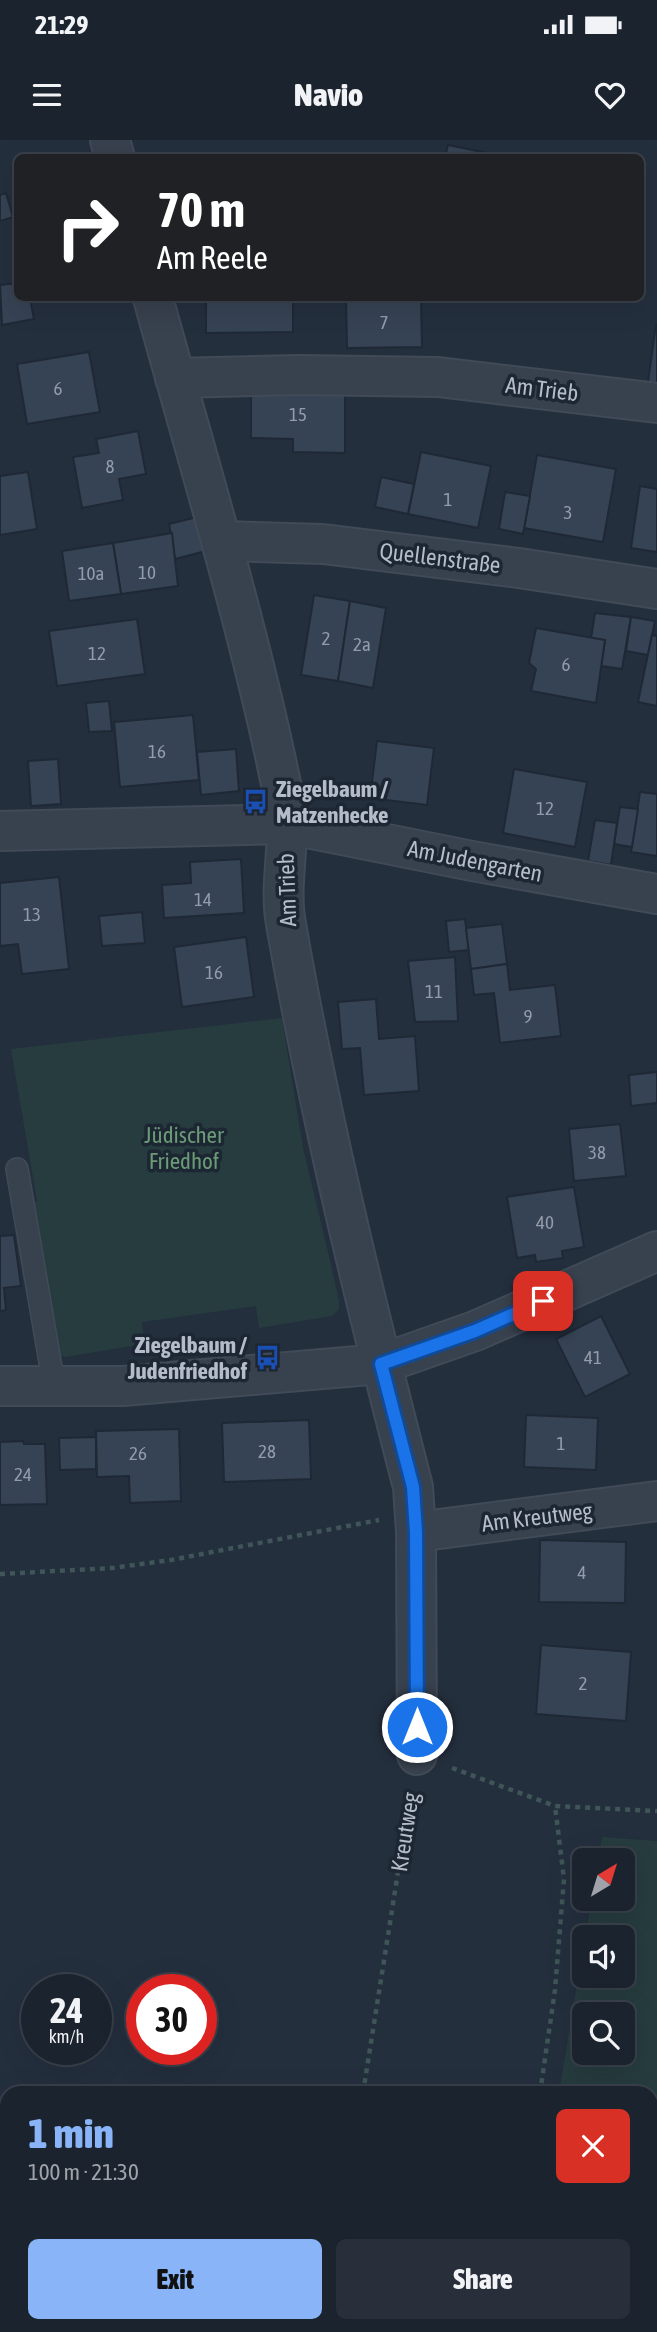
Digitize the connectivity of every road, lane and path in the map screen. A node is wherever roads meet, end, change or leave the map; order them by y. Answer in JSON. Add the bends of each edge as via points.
{"nodes":[{"id":1,"x":154,"y":301,"type":"edge"},
{"id":2,"x":175,"y":378,"type":"junction"},
{"id":3,"x":657,"y":403,"type":"edge"},
{"id":4,"x":222,"y":541,"type":"junction"},
{"id":5,"x":657,"y":589,"type":"edge"},
{"id":6,"x":287,"y":824,"type":"junction"},
{"id":7,"x":0,"y":831,"type":"edge"},
{"id":8,"x":657,"y":894,"type":"edge"},
{"id":9,"x":17,"y":1169,"type":"dead end"},
{"id":10,"x":657,"y":1251,"type":"edge"},
{"id":11,"x":381,"y":1364,"type":"junction"},
{"id":12,"x":54,"y":1385,"type":"junction"},
{"id":13,"x":0,"y":1386,"type":"edge"},
{"id":14,"x":657,"y":1502,"type":"edge"},
{"id":15,"x":416,"y":1523,"type":"junction"},
{"id":16,"x":0,"y":1574,"type":"edge"},
{"id":17,"x":417,"y":1755,"type":"junction"},
{"id":18,"x":555,"y":1806,"type":"junction"},
{"id":19,"x":657,"y":1811,"type":"edge"},
{"id":20,"x":364,"y":2086,"type":"edge"},
{"id":21,"x":541,"y":2086,"type":"edge"}],
"edges":[{"from":1,"to":2,"type":"street","name":"Am Trieb"},
{"from":2,"to":3,"type":"street","name":"Am Trieb","via":[[438,377]]},
{"from":2,"to":4,"type":"street","name":"Am Trieb"},
{"from":4,"to":5,"type":"street","name":"Quellenstraße","via":[[323,544]]},
{"from":4,"to":6,"type":"street","name":"Am Trieb"},
{"from":6,"to":7,"type":"street","name":"Am Judengarten"},
{"from":6,"to":8,"type":"street","name":"Am Judengarten"},
{"from":6,"to":11,"type":"street","name":"Am Trieb","via":[[285,919],[327,1140]]},
{"from":9,"to":12,"type":"lane"},
{"from":10,"to":11,"type":"street","via":[[475,1331]]},
{"from":11,"to":12,"type":"street","via":[[123,1386]]},
{"from":11,"to":15,"type":"street","via":[[413,1487]]},
{"from":12,"to":13,"type":"street"},
{"from":14,"to":15,"type":"street","name":"Am Kreutweg"},
{"from":15,"to":16,"type":"path","via":[[112,1568]]},
{"from":15,"to":17,"type":"street"},
{"from":17,"to":18,"type":"path"},
{"from":17,"to":20,"type":"path","name":"Kreutweg"},
{"from":18,"to":19,"type":"path"},
{"from":18,"to":21,"type":"path","via":[[564,1879]]}]}
